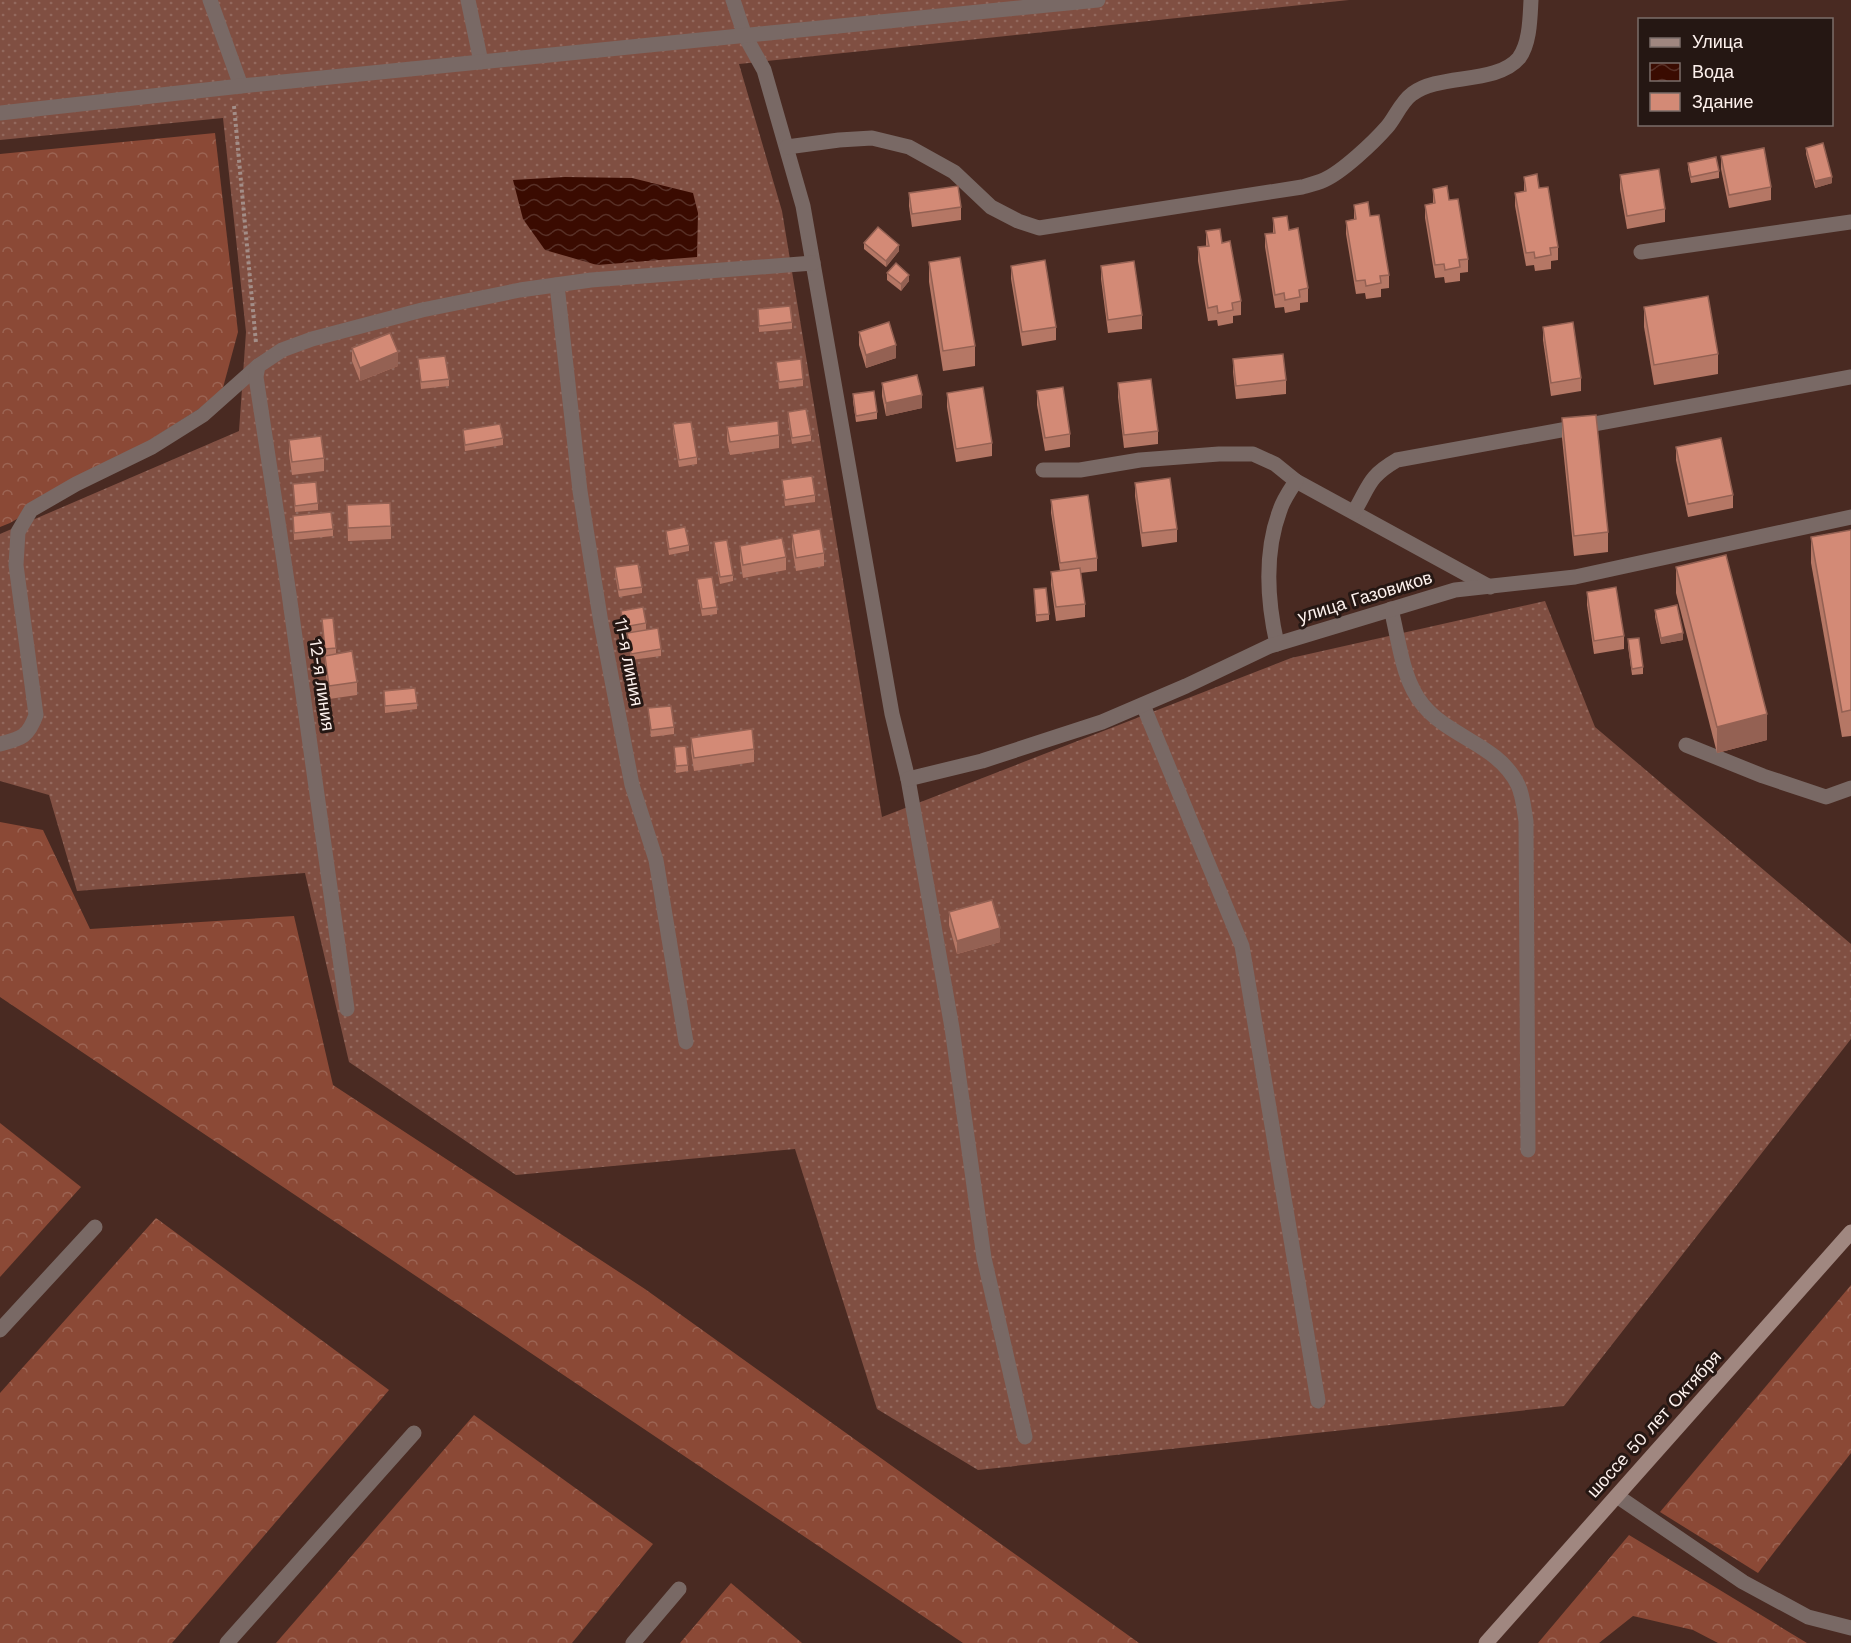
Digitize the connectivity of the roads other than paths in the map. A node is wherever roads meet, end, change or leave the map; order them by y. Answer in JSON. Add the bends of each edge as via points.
{"nodes":[{"id":1,"x":210,"y":0,"type":"edge"},
{"id":2,"x":468,"y":0,"type":"edge"},
{"id":3,"x":733,"y":0,"type":"edge"},
{"id":4,"x":1098,"y":0,"type":"edge"},
{"id":5,"x":1531,"y":0,"type":"edge"},
{"id":6,"x":985,"y":6,"type":"edge"},
{"id":7,"x":745,"y":36,"type":"junction"},
{"id":8,"x":481,"y":62,"type":"junction"},
{"id":9,"x":237,"y":87,"type":"junction"},
{"id":10,"x":0,"y":113,"type":"edge"},
{"id":11,"x":787,"y":147,"type":"junction"},
{"id":12,"x":1851,"y":222,"type":"edge"},
{"id":13,"x":1641,"y":252,"type":"dead end"},
{"id":14,"x":813,"y":263,"type":"junction"},
{"id":15,"x":557,"y":285,"type":"junction"},
{"id":16,"x":258,"y":366,"type":"junction"},
{"id":17,"x":1851,"y":377,"type":"edge"},
{"id":18,"x":1043,"y":470,"type":"dead end"},
{"id":19,"x":1296,"y":481,"type":"junction"},
{"id":20,"x":1354,"y":512,"type":"junction"},
{"id":21,"x":1851,"y":517,"type":"edge"},
{"id":22,"x":1490,"y":587,"type":"junction"},
{"id":23,"x":1391,"y":609,"type":"junction"},
{"id":24,"x":1277,"y":644,"type":"junction"},
{"id":25,"x":1143,"y":705,"type":"junction"},
{"id":26,"x":0,"y":744,"type":"edge"},
{"id":27,"x":1686,"y":746,"type":"dead end"},
{"id":28,"x":908,"y":779,"type":"junction"},
{"id":29,"x":1851,"y":788,"type":"edge"},
{"id":30,"x":347,"y":1009,"type":"dead end"},
{"id":31,"x":686,"y":1042,"type":"dead end"},
{"id":32,"x":1528,"y":1150,"type":"dead end"},
{"id":33,"x":95,"y":1227,"type":"dead end"},
{"id":34,"x":1851,"y":1232,"type":"edge"},
{"id":35,"x":0,"y":1330,"type":"edge"},
{"id":36,"x":1318,"y":1401,"type":"dead end"},
{"id":37,"x":414,"y":1433,"type":"dead end"},
{"id":38,"x":1025,"y":1437,"type":"dead end"},
{"id":39,"x":1617,"y":1496,"type":"junction"},
{"id":40,"x":679,"y":1589,"type":"dead end"},
{"id":41,"x":1851,"y":1628,"type":"edge"},
{"id":42,"x":227,"y":1643,"type":"edge"},
{"id":43,"x":633,"y":1643,"type":"edge"},
{"id":44,"x":1486,"y":1643,"type":"edge"}],
"edges":[{"from":1,"to":9,"type":"street"},
{"from":2,"to":8,"type":"street"},
{"from":3,"to":7,"type":"street"},
{"from":4,"to":6,"type":"street"},
{"from":5,"to":11,"type":"street","via":[[1525,46],[1518,59],[1481,77],[1436,83],[1411,94],[1387,127],[1339,172],[1302,187],[1039,228],[991,207],[954,172],[909,147],[873,138]]},
{"from":6,"to":7,"type":"street"},
{"from":7,"to":8,"type":"street"},
{"from":7,"to":11,"type":"street","via":[[764,70]]},
{"from":8,"to":9,"type":"street"},
{"from":9,"to":10,"type":"street"},
{"from":11,"to":14,"type":"street"},
{"from":12,"to":13,"type":"street"},
{"from":14,"to":15,"type":"street"},
{"from":14,"to":28,"type":"street","via":[[892,714]]},
{"from":15,"to":16,"type":"street","via":[[422,310],[312,339],[282,350]]},
{"from":15,"to":31,"type":"street","name":"11-я линия","via":[[580,491],[601,623],[632,785],[656,860]]},
{"from":16,"to":26,"type":"street","via":[[203,415],[152,447],[31,510],[18,532],[16,565],[36,715],[30,731]]},
{"from":16,"to":30,"type":"street","name":"12-я линия","via":[[256,377]]},
{"from":17,"to":20,"type":"street","via":[[1397,460],[1370,481]]},
{"from":18,"to":19,"type":"street","via":[[1253,454],[1275,464]]},
{"from":19,"to":20,"type":"street"},
{"from":19,"to":24,"type":"street","via":[[1280,508],[1270,556],[1269,596]]},
{"from":20,"to":22,"type":"street"},
{"from":21,"to":22,"type":"street","name":"улица Газовиков","via":[[1575,577]]},
{"from":22,"to":23,"type":"street","name":"улица Газовиков","via":[[1455,590]]},
{"from":23,"to":24,"type":"street","name":"улица Газовиков"},
{"from":23,"to":32,"type":"street","via":[[1408,678],[1423,705],[1501,762],[1520,787],[1526,821]]},
{"from":24,"to":25,"type":"street","name":"улица Газовиков"},
{"from":25,"to":28,"type":"street","name":"улица Газовиков","via":[[982,761]]},
{"from":25,"to":36,"type":"street","via":[[1242,946]]},
{"from":27,"to":29,"type":"street","via":[[1826,797]]},
{"from":28,"to":38,"type":"street","via":[[952,1028],[984,1258]]},
{"from":33,"to":35,"type":"street"},
{"from":34,"to":39,"type":"street","name":"шоссе 50 лет Октября"},
{"from":37,"to":42,"type":"street"},
{"from":39,"to":41,"type":"street","via":[[1743,1582],[1808,1617]]},
{"from":39,"to":44,"type":"street","name":"шоссе 50 лет Октября"},
{"from":40,"to":43,"type":"street"}]}
